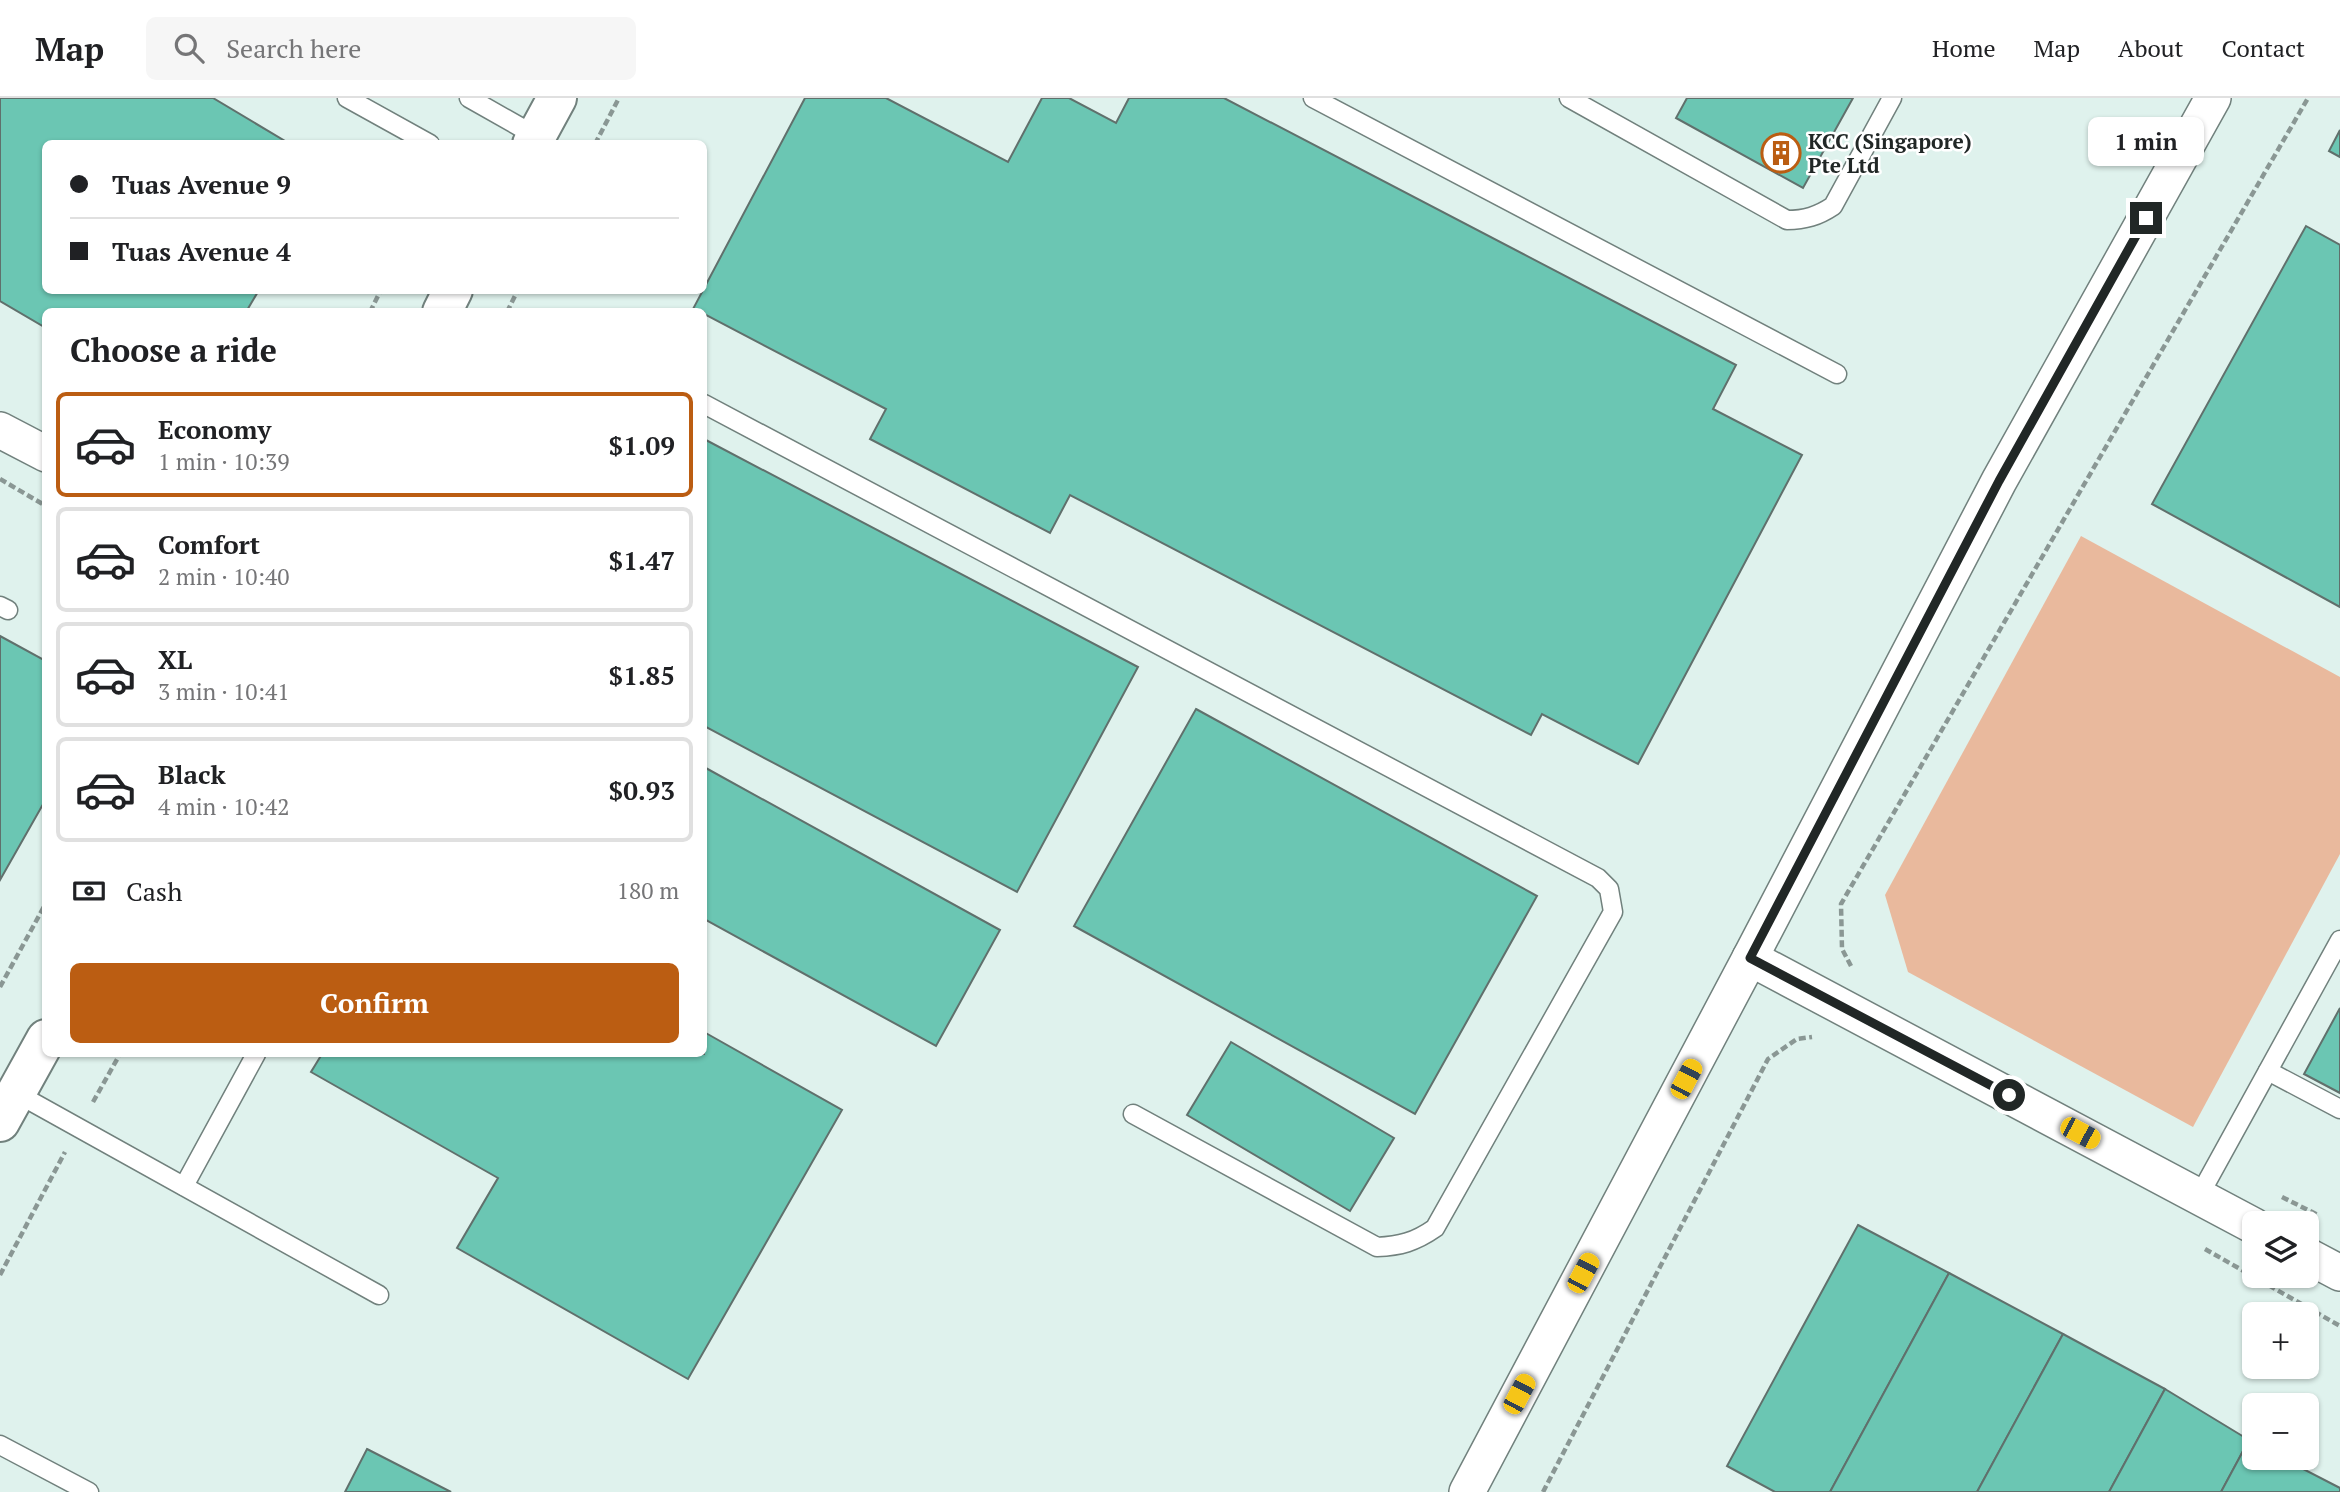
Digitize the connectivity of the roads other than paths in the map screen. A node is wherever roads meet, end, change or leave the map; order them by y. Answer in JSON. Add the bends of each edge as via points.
{"nodes":[{"id":1,"x":347,"y":98,"type":"edge"},
{"id":2,"x":469,"y":98,"type":"edge"},
{"id":3,"x":557,"y":98,"type":"edge"},
{"id":4,"x":1313,"y":98,"type":"edge"},
{"id":5,"x":1569,"y":98,"type":"edge"},
{"id":6,"x":1892,"y":98,"type":"edge"},
{"id":7,"x":2213,"y":98,"type":"edge"},
{"id":8,"x":423,"y":140,"type":"edge"},
{"id":9,"x":534,"y":140,"type":"edge"},
{"id":10,"x":1837,"y":374,"type":"dead end"},
{"id":11,"x":707,"y":406,"type":"edge"},
{"id":12,"x":0,"y":430,"type":"edge"},
{"id":13,"x":42,"y":452,"type":"edge"},
{"id":14,"x":2340,"y":940,"type":"edge"},
{"id":15,"x":1750,"y":958,"type":"junction"},
{"id":16,"x":42,"y":1046,"type":"edge"},
{"id":17,"x":254,"y":1057,"type":"edge"},
{"id":18,"x":2268,"y":1071,"type":"junction"},
{"id":19,"x":8,"y":1108,"type":"edge"},
{"id":20,"x":2340,"y":1109,"type":"edge"},
{"id":21,"x":1133,"y":1114,"type":"dead end"},
{"id":22,"x":184,"y":1186,"type":"junction"},
{"id":23,"x":2199,"y":1196,"type":"junction"},
{"id":24,"x":2242,"y":1219,"type":"edge"},
{"id":25,"x":2319,"y":1262,"type":"edge"},
{"id":26,"x":2340,"y":1273,"type":"edge"},
{"id":27,"x":379,"y":1295,"type":"dead end"},
{"id":28,"x":0,"y":1445,"type":"edge"},
{"id":29,"x":89,"y":1492,"type":"edge"},
{"id":30,"x":1467,"y":1492,"type":"edge"}],
"edges":[{"from":1,"to":8,"type":"lane"},
{"from":2,"to":9,"type":"lane"},
{"from":3,"to":9,"type":"street"},
{"from":4,"to":10,"type":"lane"},
{"from":5,"to":6,"type":"lane","via":[[1787,220],[1802,220],[1833,206]]},
{"from":7,"to":15,"type":"street","via":[[1999,481]]},
{"from":11,"to":21,"type":"lane","via":[[1598,878],[1609,889],[1613,912],[1434,1228],[1417,1240],[1377,1247]]},
{"from":12,"to":13,"type":"street"},
{"from":14,"to":18,"type":"lane"},
{"from":15,"to":23,"type":"street"},
{"from":15,"to":30,"type":"street"},
{"from":16,"to":19,"type":"street"},
{"from":17,"to":22,"type":"lane"},
{"from":18,"to":20,"type":"lane"},
{"from":18,"to":23,"type":"lane"},
{"from":19,"to":22,"type":"lane","via":[[78,1127]]},
{"from":22,"to":27,"type":"lane"},
{"from":23,"to":24,"type":"street"},
{"from":25,"to":26,"type":"street"},
{"from":28,"to":29,"type":"lane"}]}
